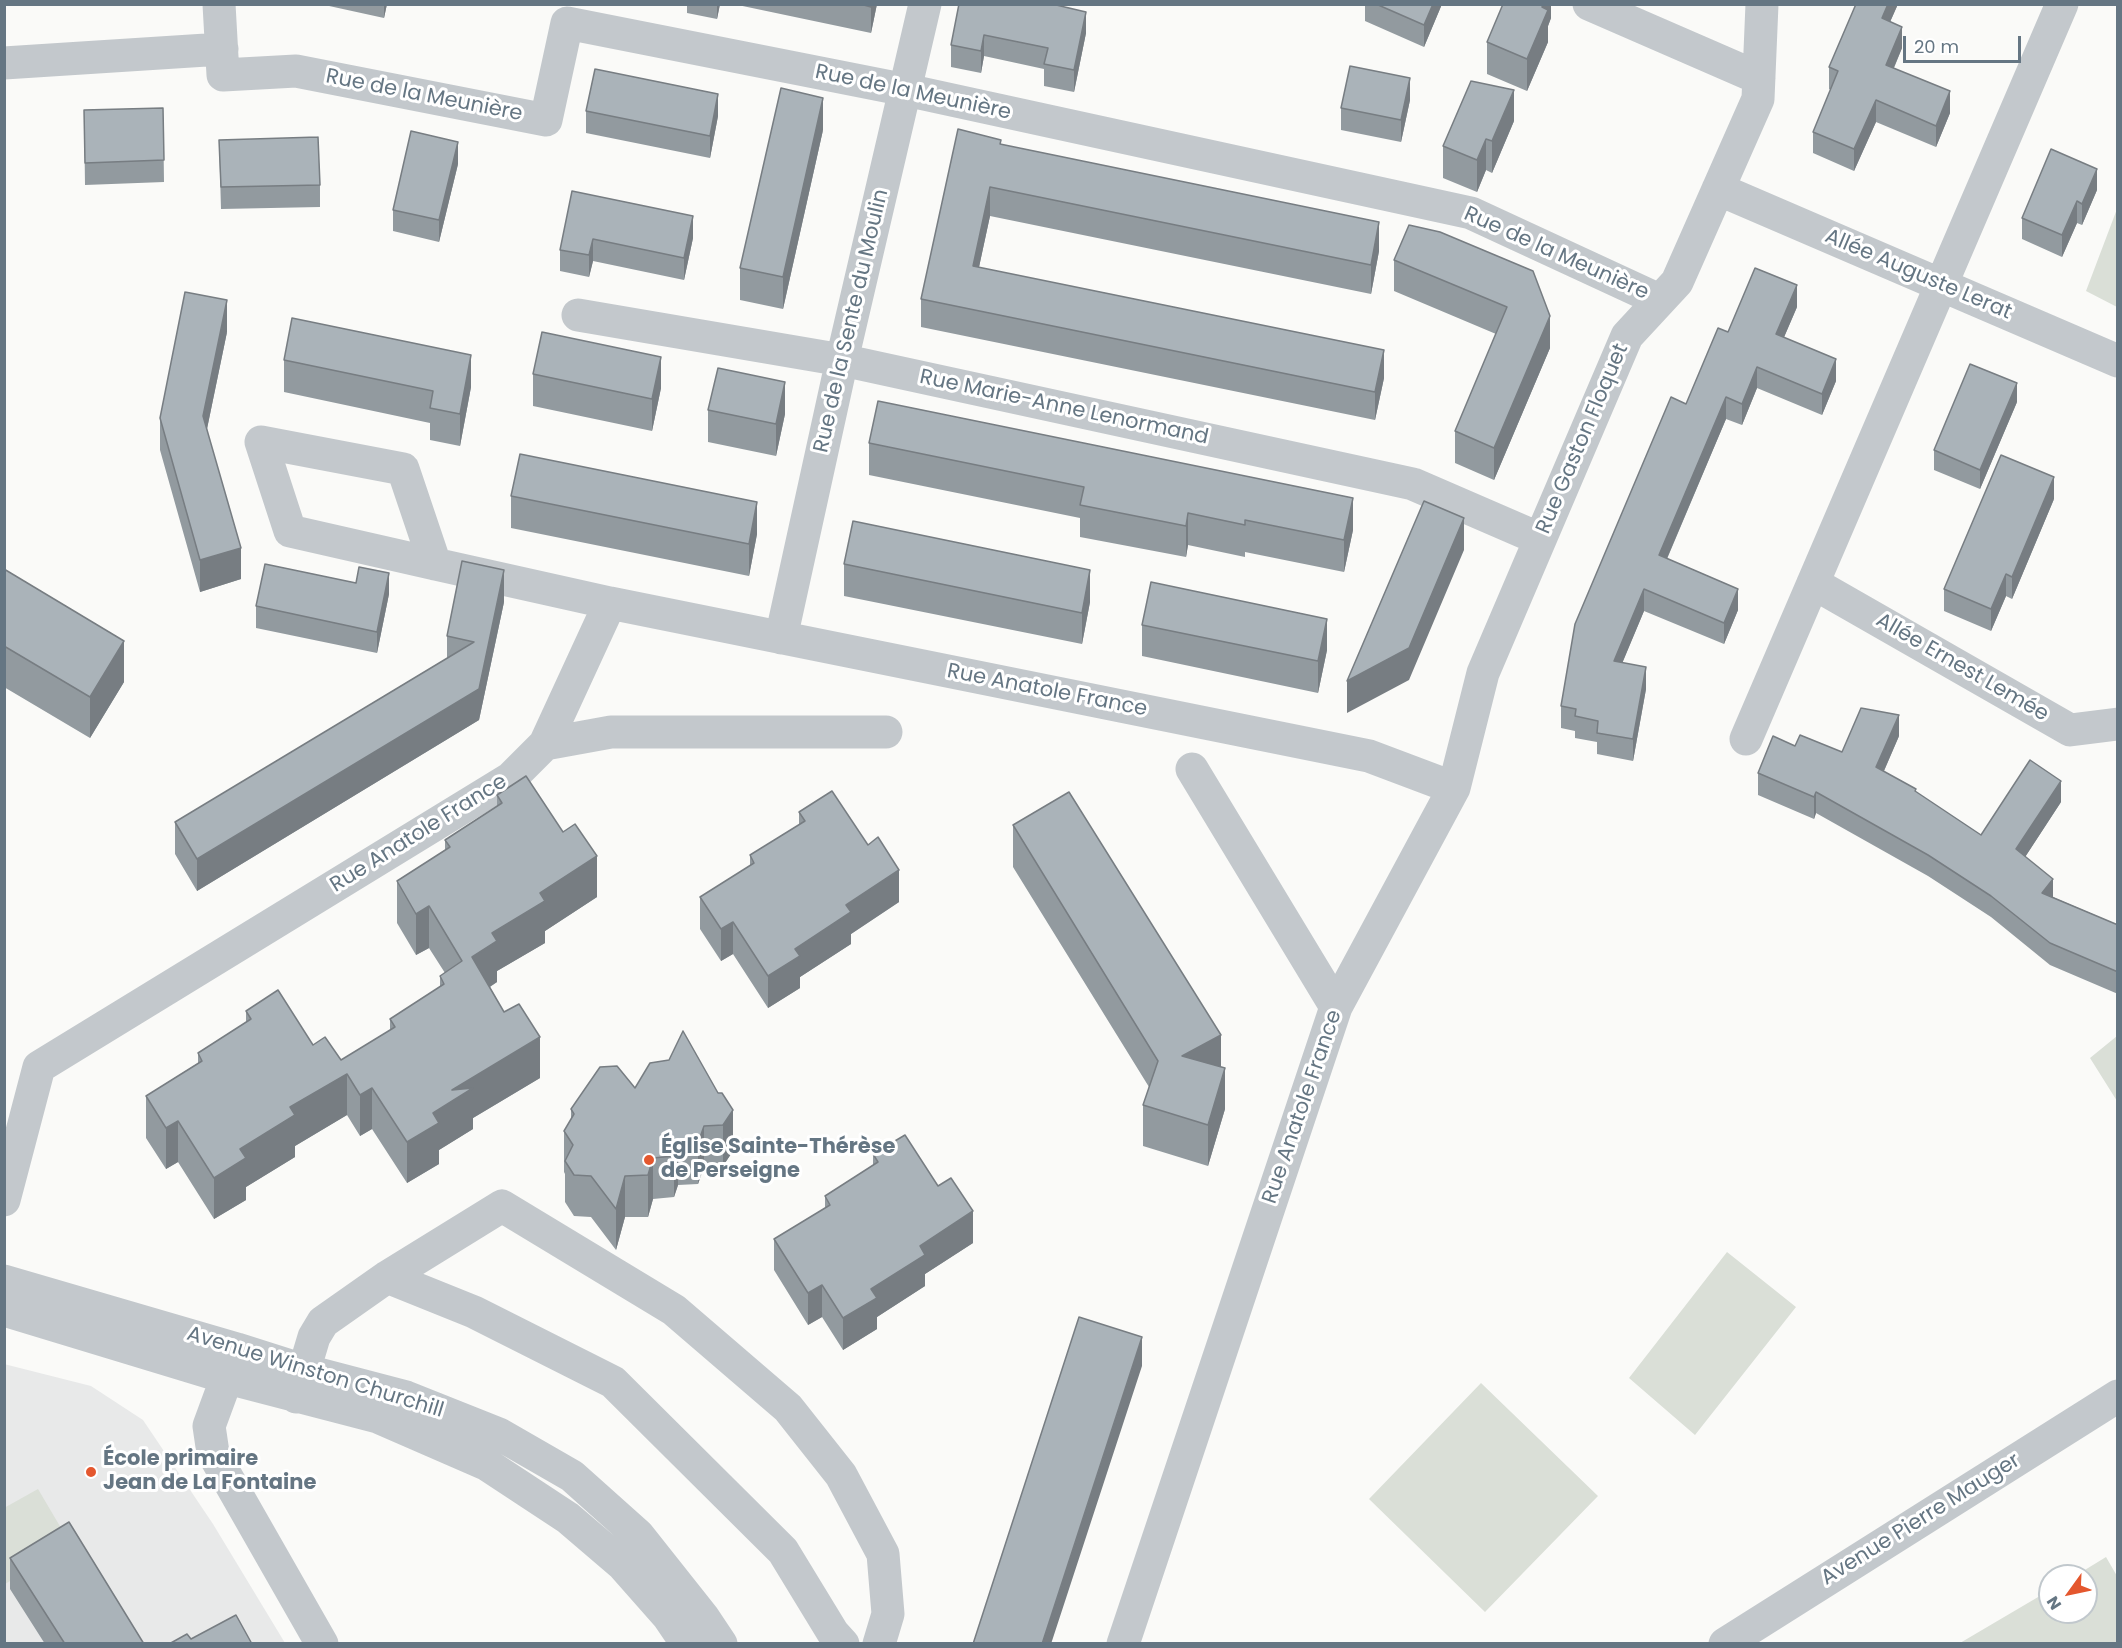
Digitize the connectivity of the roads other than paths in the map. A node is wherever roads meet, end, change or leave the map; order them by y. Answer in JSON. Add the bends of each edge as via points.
{"nodes":[{"id":1,"x":219,"y":4,"type":"edge"},
{"id":2,"x":925,"y":4,"type":"edge"},
{"id":3,"x":1589,"y":4,"type":"edge"},
{"id":4,"x":1762,"y":4,"type":"edge"},
{"id":5,"x":2062,"y":4,"type":"edge"},
{"id":6,"x":223,"y":62,"type":"junction"},
{"id":7,"x":4,"y":63,"type":"edge"},
{"id":8,"x":1759,"y":78,"type":"junction"},
{"id":9,"x":906,"y":90,"type":"junction"},
{"id":10,"x":1718,"y":189,"type":"junction"},
{"id":11,"x":1942,"y":284,"type":"junction"},
{"id":12,"x":1659,"y":300,"type":"junction"},
{"id":13,"x":578,"y":315,"type":"dead end"},
{"id":14,"x":842,"y":360,"type":"junction"},
{"id":15,"x":2118,"y":362,"type":"edge"},
{"id":16,"x":1540,"y":539,"type":"junction"},
{"id":17,"x":435,"y":564,"type":"junction"},
{"id":18,"x":1813,"y":583,"type":"junction"},
{"id":19,"x":610,"y":603,"type":"junction"},
{"id":20,"x":781,"y":638,"type":"junction"},
{"id":21,"x":2118,"y":724,"type":"edge"},
{"id":22,"x":886,"y":732,"type":"dead end"},
{"id":23,"x":1746,"y":739,"type":"dead end"},
{"id":24,"x":545,"y":744,"type":"junction"},
{"id":25,"x":1192,"y":770,"type":"dead end"},
{"id":26,"x":1454,"y":788,"type":"junction"},
{"id":27,"x":1336,"y":1007,"type":"junction"},
{"id":28,"x":4,"y":1200,"type":"edge"},
{"id":29,"x":387,"y":1277,"type":"junction"},
{"id":30,"x":4,"y":1281,"type":"edge"},
{"id":31,"x":4,"y":1310,"type":"edge"},
{"id":32,"x":233,"y":1364,"type":"junction"},
{"id":33,"x":299,"y":1384,"type":"junction"},
{"id":34,"x":2118,"y":1396,"type":"edge"},
{"id":35,"x":322,"y":1644,"type":"edge"},
{"id":36,"x":687,"y":1644,"type":"edge"},
{"id":37,"x":721,"y":1644,"type":"edge"},
{"id":38,"x":843,"y":1644,"type":"edge"},
{"id":39,"x":879,"y":1644,"type":"edge"},
{"id":40,"x":1123,"y":1644,"type":"edge"},
{"id":41,"x":1725,"y":1644,"type":"edge"}],
"edges":[{"from":1,"to":6,"type":"street"},
{"from":2,"to":9,"type":"street","name":"Rue de la Sente du Moulin"},
{"from":3,"to":8,"type":"street"},
{"from":4,"to":8,"type":"street","name":"Rue Gaston Floquet"},
{"from":5,"to":11,"type":"street"},
{"from":6,"to":7,"type":"street"},
{"from":6,"to":9,"type":"street","name":"Rue de la Meunière","via":[[296,71],[546,120],[567,23]]},
{"from":8,"to":10,"type":"street","name":"Rue Gaston Floquet","via":[[1758,99]]},
{"from":9,"to":12,"type":"street","name":"Rue de la Meunière","via":[[1471,213]]},
{"from":9,"to":14,"type":"street","name":"Rue de la Sente du Moulin"},
{"from":10,"to":11,"type":"street","name":"Allée Auguste Lerat"},
{"from":10,"to":12,"type":"street","name":"Rue Gaston Floquet","via":[[1677,282]]},
{"from":11,"to":15,"type":"street","name":"Allée Auguste Lerat"},
{"from":11,"to":18,"type":"street"},
{"from":12,"to":16,"type":"street","name":"Rue Gaston Floquet","via":[[1627,336]]},
{"from":13,"to":14,"type":"street","name":"Rue Marie-Anne Lenormand"},
{"from":14,"to":16,"type":"street","name":"Rue Marie-Anne Lenormand","via":[[1413,484]]},
{"from":14,"to":20,"type":"street","name":"Rue de la Sente du Moulin"},
{"from":16,"to":26,"type":"street","name":"Rue Gaston Floquet","via":[[1483,674]]},
{"from":17,"to":17,"type":"street","via":[[404,469],[261,442],[290,531]]},
{"from":17,"to":19,"type":"street"},
{"from":18,"to":21,"type":"street","name":"Allée Ernest Lemée","via":[[2070,730]]},
{"from":18,"to":23,"type":"street"},
{"from":19,"to":20,"type":"street","name":"Rue Anatole France"},
{"from":19,"to":24,"type":"street","name":"Rue Anatole France"},
{"from":20,"to":26,"type":"street","name":"Rue Anatole France","via":[[1369,756]]},
{"from":22,"to":24,"type":"street","via":[[611,732]]},
{"from":24,"to":28,"type":"street","name":"Rue Anatole France","via":[[511,778],[39,1067]]},
{"from":25,"to":27,"type":"street"},
{"from":26,"to":27,"type":"street","name":"Rue Anatole France"},
{"from":27,"to":40,"type":"street","name":"Rue Anatole France"},
{"from":29,"to":33,"type":"street","via":[[323,1322]]},
{"from":29,"to":38,"type":"street","via":[[474,1312],[613,1382],[783,1551],[832,1633]]},
{"from":29,"to":39,"type":"street","via":[[502,1206],[674,1310],[788,1407],[841,1476],[883,1554],[888,1614]]},
{"from":30,"to":32,"type":"street","name":"Avenue Winston Churchill"},
{"from":31,"to":32,"type":"street","name":"Avenue Winston Churchill"},
{"from":32,"to":33,"type":"street","name":"Avenue Winston Churchill"},
{"from":32,"to":35,"type":"street","via":[[209,1426],[213,1453]]},
{"from":33,"to":36,"type":"street","name":"Avenue Winston Churchill","via":[[486,1464],[568,1518],[623,1565]]},
{"from":33,"to":37,"type":"street","name":"Avenue Winston Churchill","via":[[416,1400],[499,1434],[572,1476],[638,1535]]},
{"from":34,"to":41,"type":"street","name":"Avenue Pierre Mauger"}]}
